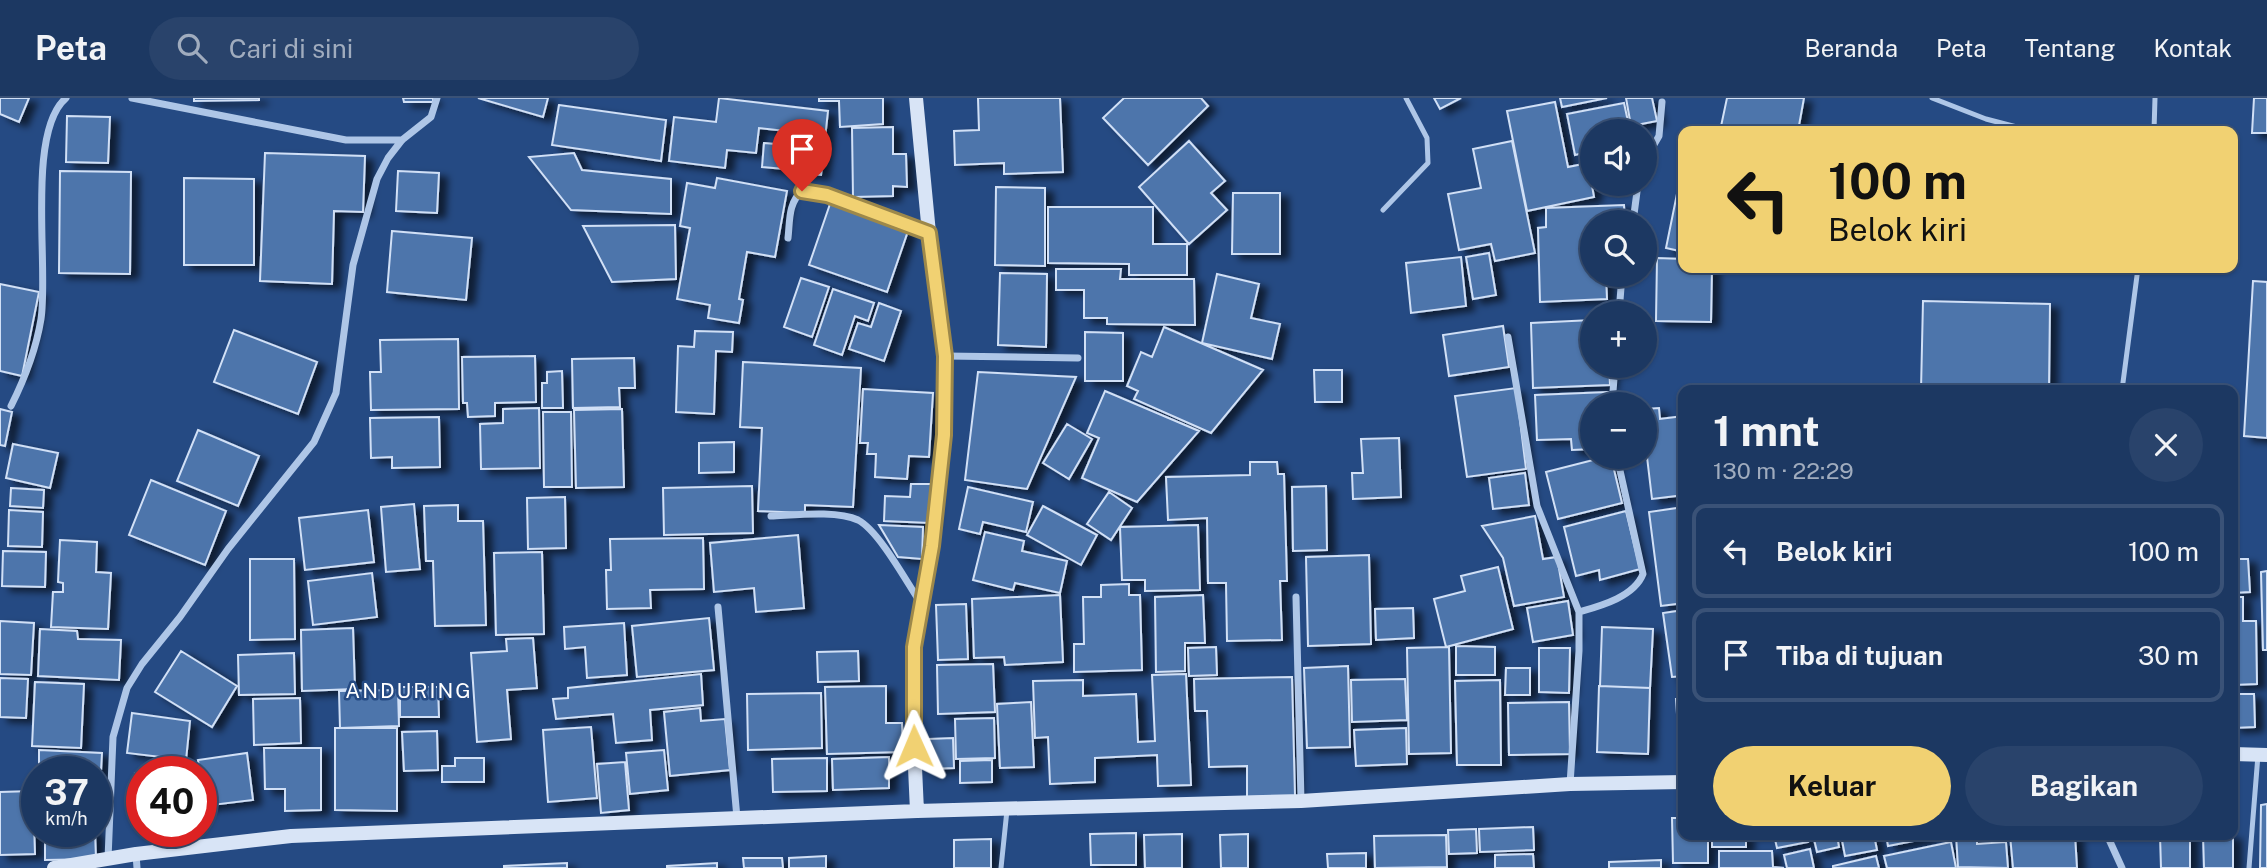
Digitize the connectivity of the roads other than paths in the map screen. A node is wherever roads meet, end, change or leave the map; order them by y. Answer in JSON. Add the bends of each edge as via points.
{"nodes":[{"id":1,"x":66,"y":98,"type":"edge"},
{"id":2,"x":132,"y":98,"type":"edge"},
{"id":3,"x":437,"y":98,"type":"edge"},
{"id":4,"x":916,"y":98,"type":"edge"},
{"id":5,"x":1406,"y":98,"type":"edge"},
{"id":6,"x":1932,"y":98,"type":"edge"},
{"id":7,"x":2155,"y":98,"type":"edge"},
{"id":8,"x":1662,"y":102,"type":"dead end"},
{"id":9,"x":2013,"y":126,"type":"edge"},
{"id":10,"x":2154,"y":126,"type":"edge"},
{"id":11,"x":1657,"y":139,"type":"edge"},
{"id":12,"x":402,"y":140,"type":"junction"},
{"id":13,"x":1383,"y":210,"type":"dead end"},
{"id":14,"x":929,"y":233,"type":"junction"},
{"id":15,"x":788,"y":238,"type":"dead end"},
{"id":16,"x":2137,"y":273,"type":"edge"},
{"id":17,"x":1508,"y":337,"type":"dead end"},
{"id":18,"x":945,"y":356,"type":"junction"},
{"id":19,"x":1078,"y":358,"type":"dead end"},
{"id":20,"x":2123,"y":385,"type":"edge"},
{"id":21,"x":11,"y":406,"type":"dead end"},
{"id":22,"x":1620,"y":469,"type":"edge"},
{"id":23,"x":771,"y":516,"type":"dead end"},
{"id":24,"x":1296,"y":597,"type":"dead end"},
{"id":25,"x":920,"y":603,"type":"junction"},
{"id":26,"x":718,"y":607,"type":"dead end"},
{"id":27,"x":1579,"y":612,"type":"junction"},
{"id":28,"x":2238,"y":754,"type":"edge"},
{"id":29,"x":2263,"y":755,"type":"edge"},
{"id":30,"x":1678,"y":782,"type":"edge"},
{"id":31,"x":1570,"y":784,"type":"junction"},
{"id":32,"x":1301,"y":801,"type":"junction"},
{"id":33,"x":1007,"y":810,"type":"junction"},
{"id":34,"x":917,"y":811,"type":"junction"},
{"id":35,"x":737,"y":818,"type":"junction"},
{"id":36,"x":2109,"y":840,"type":"edge"},
{"id":37,"x":108,"y":860,"type":"junction"},
{"id":38,"x":137,"y":861,"type":"edge"},
{"id":39,"x":54,"y":868,"type":"edge"},
{"id":40,"x":1001,"y":868,"type":"edge"},
{"id":41,"x":2122,"y":868,"type":"edge"},
{"id":42,"x":2249,"y":868,"type":"edge"}],
"edges":[{"from":1,"to":21,"type":"street","via":[[52,118],[46,144],[41,320],[27,374]]},
{"from":2,"to":12,"type":"street","via":[[346,140]]},
{"from":3,"to":12,"type":"street","via":[[431,117]]},
{"from":4,"to":14,"type":"street"},
{"from":5,"to":13,"type":"lane","via":[[1427,138],[1428,163]]},
{"from":6,"to":9,"type":"lane"},
{"from":7,"to":10,"type":"lane"},
{"from":8,"to":11,"type":"street"},
{"from":12,"to":37,"type":"street","via":[[377,178],[353,265],[336,393],[314,442],[228,549],[127,688],[113,737]]},
{"from":14,"to":15,"type":"street","via":[[827,195],[802,191],[791,205]]},
{"from":14,"to":18,"type":"street"},
{"from":16,"to":20,"type":"lane"},
{"from":17,"to":27,"type":"street","via":[[1536,506]]},
{"from":18,"to":19,"type":"street"},
{"from":18,"to":25,"type":"street","via":[[944,435],[932,546]]},
{"from":22,"to":27,"type":"street","via":[[1643,574],[1635,586],[1605,604]]},
{"from":23,"to":25,"type":"street","via":[[855,519],[870,528]]},
{"from":24,"to":32,"type":"street"},
{"from":25,"to":34,"type":"street","via":[[914,647]]},
{"from":26,"to":35,"type":"street"},
{"from":27,"to":31,"type":"street"},
{"from":28,"to":29,"type":"street"},
{"from":29,"to":42,"type":"lane"},
{"from":30,"to":31,"type":"street"},
{"from":31,"to":32,"type":"street"},
{"from":32,"to":33,"type":"street"},
{"from":33,"to":34,"type":"street"},
{"from":33,"to":40,"type":"lane"},
{"from":34,"to":35,"type":"street"},
{"from":35,"to":38,"type":"street","via":[[290,836]]},
{"from":36,"to":41,"type":"street"},
{"from":37,"to":38,"type":"street"},
{"from":37,"to":39,"type":"street"}]}
